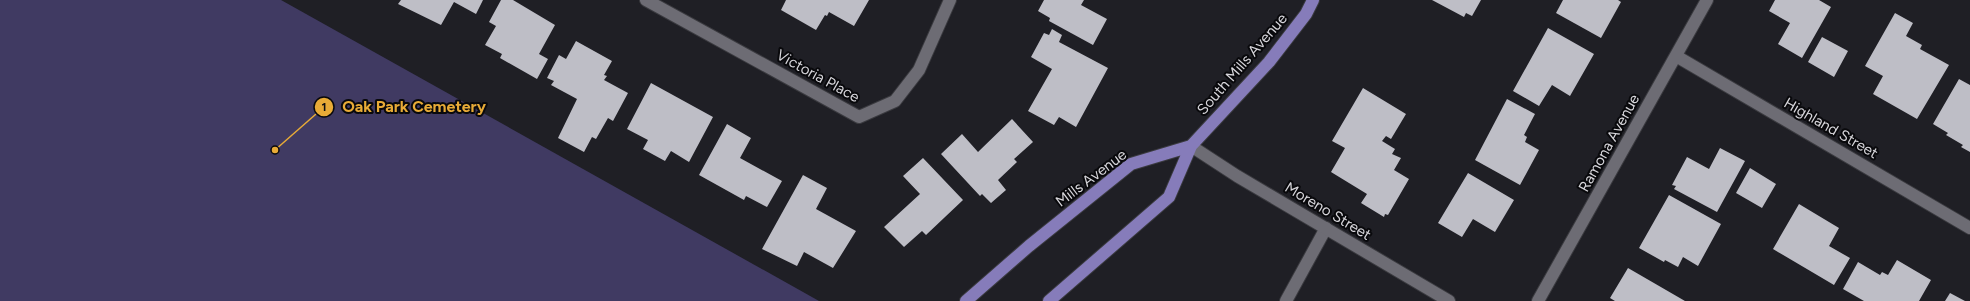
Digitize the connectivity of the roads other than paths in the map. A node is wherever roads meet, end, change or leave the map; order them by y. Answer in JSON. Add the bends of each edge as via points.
{"nodes":[{"id":1,"x":646,"y":0,"type":"edge"},
{"id":2,"x":950,"y":0,"type":"edge"},
{"id":3,"x":1313,"y":0,"type":"edge"},
{"id":4,"x":1707,"y":0,"type":"edge"},
{"id":5,"x":1676,"y":56,"type":"junction"},
{"id":6,"x":1191,"y":146,"type":"junction"},
{"id":7,"x":1326,"y":228,"type":"junction"},
{"id":8,"x":1970,"y":228,"type":"edge"},
{"id":9,"x":966,"y":301,"type":"edge"},
{"id":10,"x":1049,"y":301,"type":"edge"},
{"id":11,"x":1286,"y":301,"type":"edge"},
{"id":12,"x":1449,"y":301,"type":"edge"},
{"id":13,"x":1538,"y":301,"type":"edge"}],
"edges":[{"from":1,"to":2,"type":"street","name":"Victoria Place","via":[[859,117],[895,101],[919,70]]},
{"from":3,"to":6,"type":"main road","name":"South Mills Avenue","via":[[1306,14],[1269,62]]},
{"from":4,"to":5,"type":"street","name":"Ramona Avenue"},
{"from":5,"to":8,"type":"street","name":"Highland Street"},
{"from":5,"to":13,"type":"street","name":"Ramona Avenue"},
{"from":6,"to":7,"type":"street","name":"Moreno Street"},
{"from":6,"to":9,"type":"main road","name":"Mills Avenue","via":[[1131,164],[1029,246]]},
{"from":6,"to":10,"type":"main road","via":[[1169,197]]},
{"from":7,"to":11,"type":"street"},
{"from":7,"to":12,"type":"street","name":"Moreno Street"}]}
